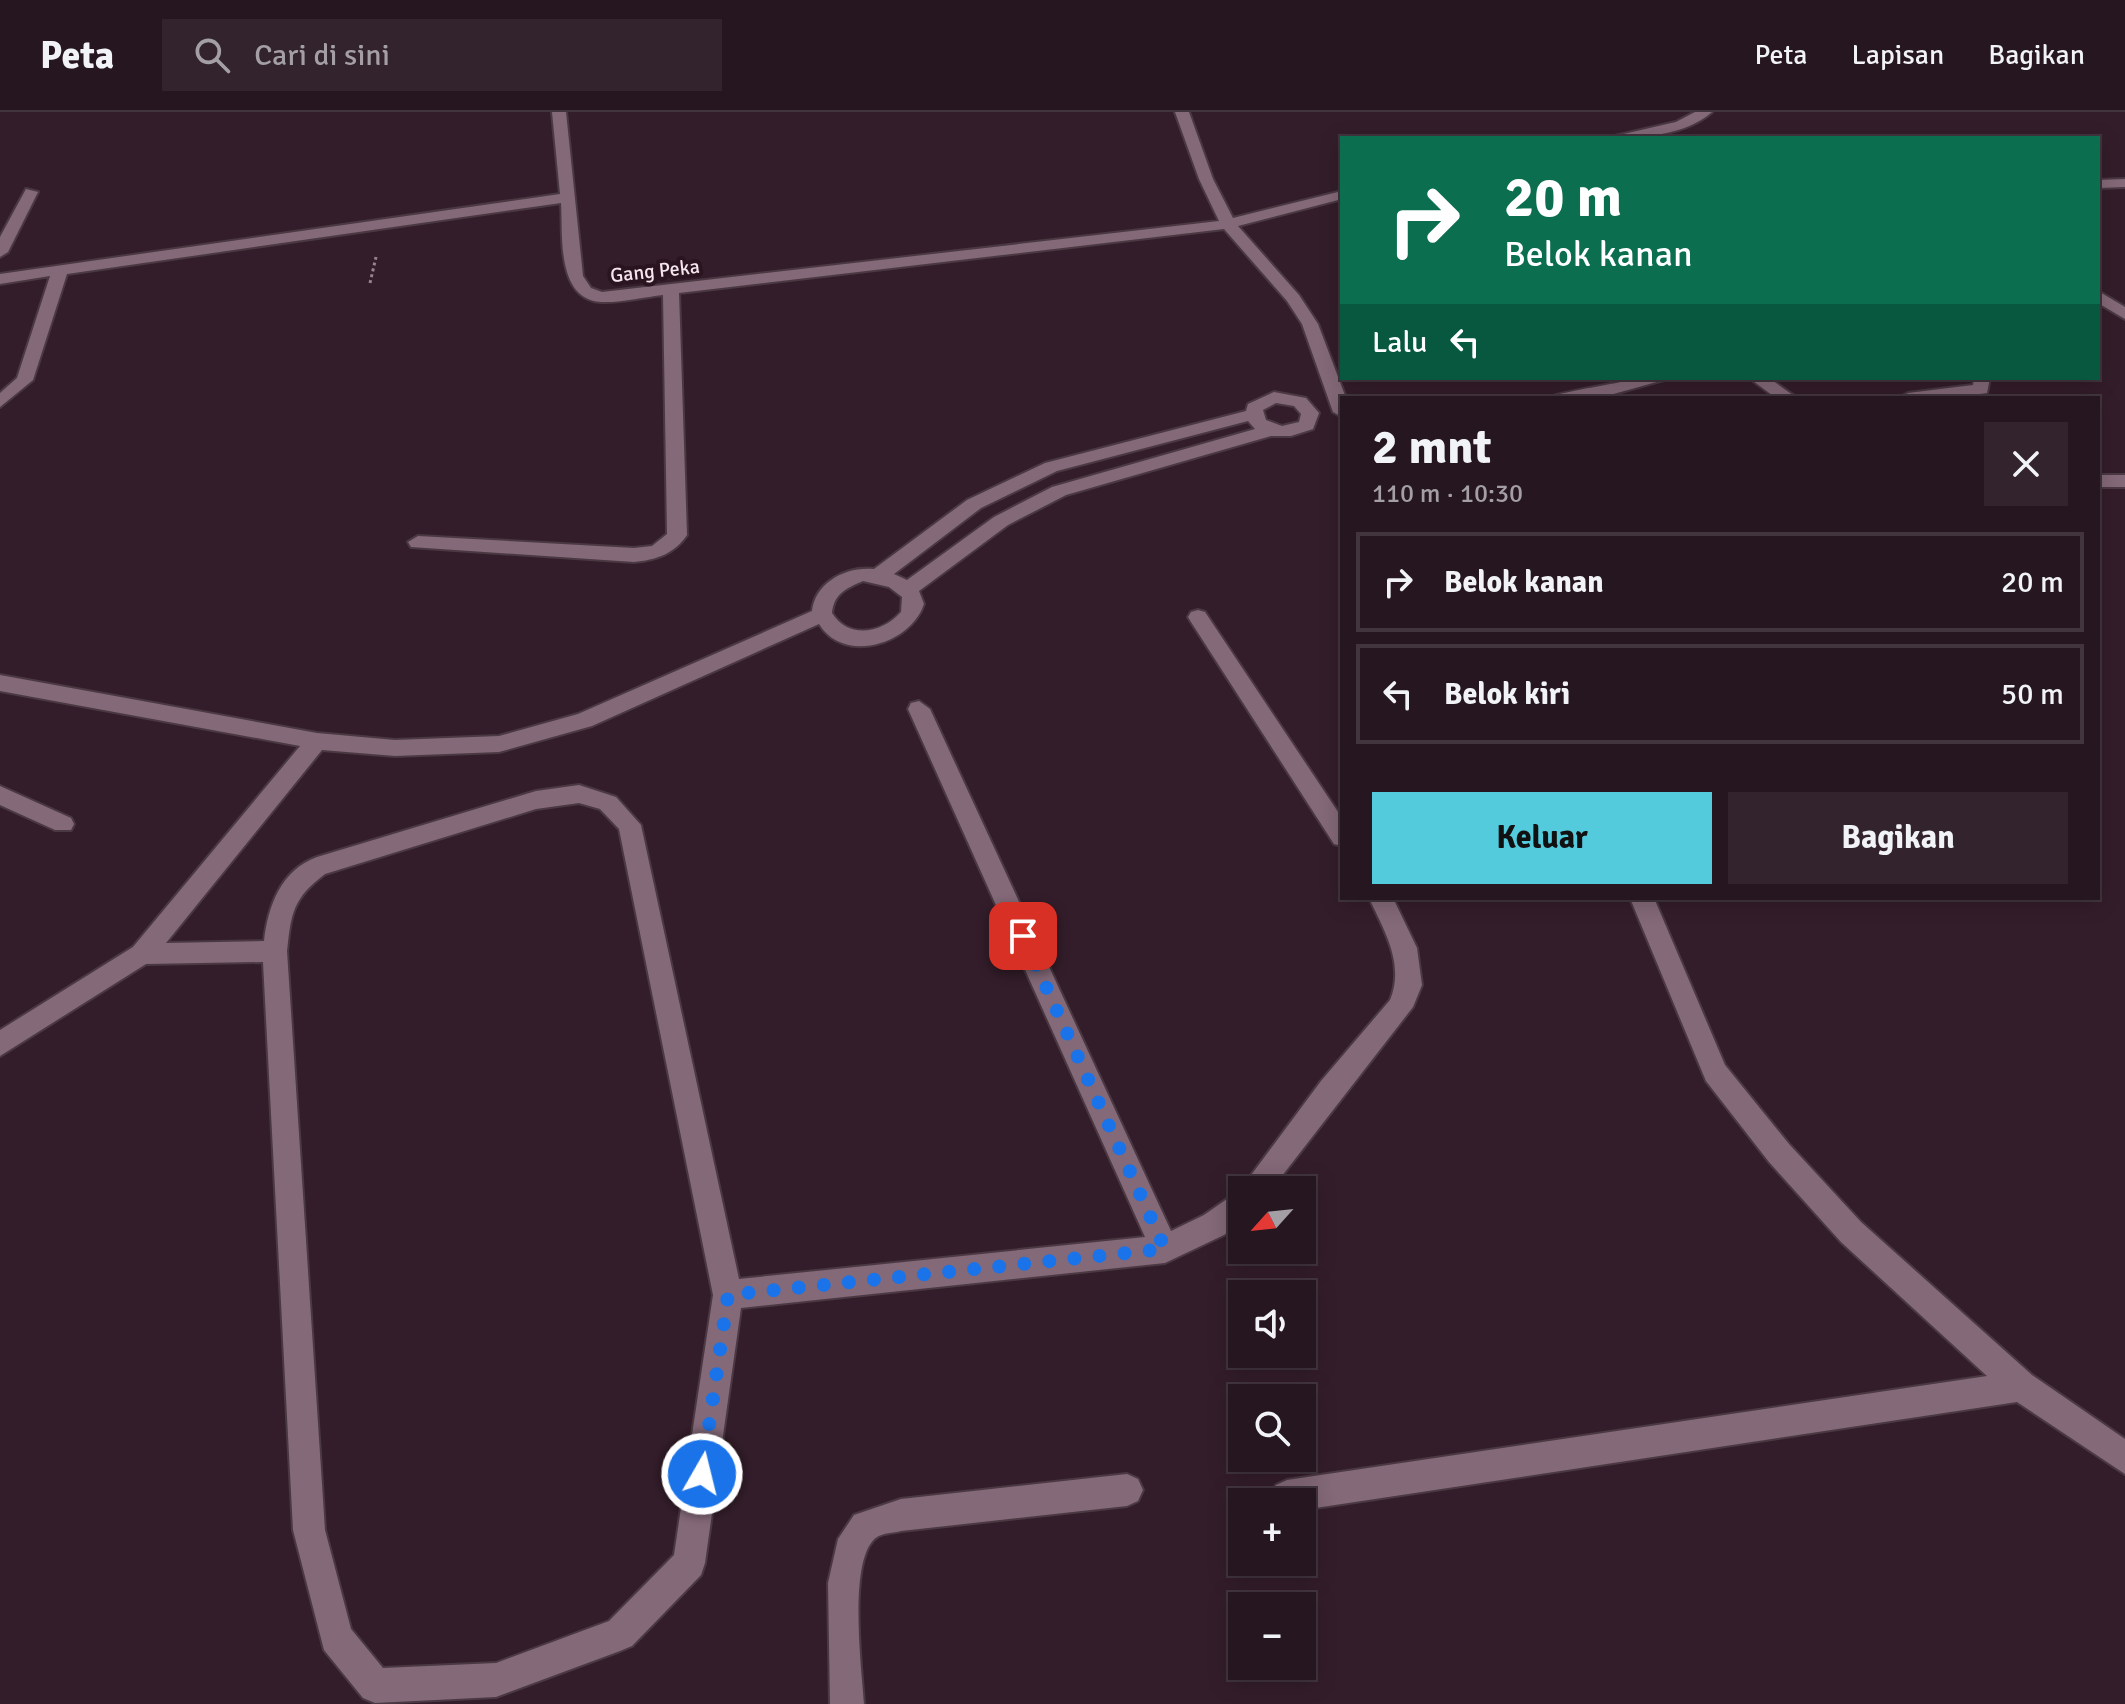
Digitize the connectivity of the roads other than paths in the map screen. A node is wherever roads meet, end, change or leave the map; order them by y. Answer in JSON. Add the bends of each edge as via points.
{"nodes":[{"id":1,"x":559,"y":112,"type":"edge"},
{"id":2,"x":1182,"y":112,"type":"edge"},
{"id":3,"x":1705,"y":112,"type":"edge"},
{"id":4,"x":1623,"y":136,"type":"edge"},
{"id":5,"x":2125,"y":183,"type":"edge"},
{"id":6,"x":2100,"y":184,"type":"edge"},
{"id":7,"x":31,"y":192,"type":"dead end"},
{"id":8,"x":1340,"y":196,"type":"edge"},
{"id":9,"x":564,"y":198,"type":"junction"},
{"id":10,"x":1228,"y":224,"type":"junction"},
{"id":11,"x":0,"y":252,"type":"edge"},
{"id":12,"x":60,"y":271,"type":"junction"},
{"id":13,"x":0,"y":279,"type":"edge"},
{"id":14,"x":671,"y":290,"type":"junction"},
{"id":15,"x":2100,"y":297,"type":"edge"},
{"id":16,"x":2125,"y":314,"type":"edge"},
{"id":17,"x":1654,"y":380,"type":"edge"},
{"id":18,"x":1760,"y":380,"type":"edge"},
{"id":19,"x":1982,"y":380,"type":"edge"},
{"id":20,"x":1586,"y":396,"type":"edge"},
{"id":21,"x":1785,"y":396,"type":"edge"},
{"id":22,"x":1924,"y":396,"type":"edge"},
{"id":23,"x":0,"y":402,"type":"edge"},
{"id":24,"x":1340,"y":406,"type":"edge"},
{"id":25,"x":1340,"y":411,"type":"edge"},
{"id":26,"x":1310,"y":413,"type":"junction"},
{"id":27,"x":1253,"y":414,"type":"junction"},
{"id":28,"x":1271,"y":430,"type":"junction"},
{"id":29,"x":1091,"y":454,"type":"junction"},
{"id":30,"x":1110,"y":474,"type":"junction"},
{"id":31,"x":2100,"y":481,"type":"edge"},
{"id":32,"x":2125,"y":481,"type":"edge"},
{"id":33,"x":974,"y":504,"type":"junction"},
{"id":34,"x":1001,"y":521,"type":"junction"},
{"id":35,"x":418,"y":542,"type":"dead end"},
{"id":36,"x":880,"y":574,"type":"junction"},
{"id":37,"x":908,"y":589,"type":"junction"},
{"id":38,"x":821,"y":615,"type":"junction"},
{"id":39,"x":1198,"y":617,"type":"dead end"},
{"id":40,"x":0,"y":683,"type":"edge"},
{"id":41,"x":919,"y":709,"type":"dead end"},
{"id":42,"x":317,"y":741,"type":"junction"},
{"id":43,"x":0,"y":795,"type":"edge"},
{"id":44,"x":63,"y":824,"type":"dead end"},
{"id":45,"x":1340,"y":834,"type":"edge"},
{"id":46,"x":1382,"y":900,"type":"edge"},
{"id":47,"x":1643,"y":900,"type":"edge"},
{"id":48,"x":275,"y":951,"type":"junction"},
{"id":49,"x":142,"y":954,"type":"junction"},
{"id":50,"x":0,"y":1044,"type":"edge"},
{"id":51,"x":1265,"y":1176,"type":"edge"},
{"id":52,"x":1228,"y":1214,"type":"edge"},
{"id":53,"x":1165,"y":1249,"type":"junction"},
{"id":54,"x":728,"y":1295,"type":"junction"},
{"id":55,"x":2021,"y":1386,"type":"junction"},
{"id":56,"x":2125,"y":1458,"type":"edge"},
{"id":57,"x":1127,"y":1490,"type":"dead end"},
{"id":58,"x":1316,"y":1492,"type":"edge"},
{"id":59,"x":847,"y":1704,"type":"edge"}],
"edges":[{"from":1,"to":9,"type":"street","name":"Gang Peka"},
{"from":2,"to":10,"type":"street"},
{"from":3,"to":4,"type":"street","via":[[1680,125]]},
{"from":5,"to":6,"type":"street"},
{"from":7,"to":11,"type":"street"},
{"from":8,"to":10,"type":"street","name":"Gang Peka"},
{"from":9,"to":12,"type":"street"},
{"from":9,"to":14,"type":"street","name":"Gang Peka","via":[[575,276],[585,291],[615,297]]},
{"from":10,"to":14,"type":"street","name":"Gang Peka"},
{"from":10,"to":24,"type":"street","via":[[1310,324]]},
{"from":12,"to":13,"type":"street"},
{"from":12,"to":23,"type":"street","via":[[25,380]]},
{"from":14,"to":35,"type":"street","via":[[677,535],[666,548],[634,555]]},
{"from":15,"to":16,"type":"street"},
{"from":17,"to":20,"type":"street"},
{"from":18,"to":21,"type":"street"},
{"from":19,"to":22,"type":"street","via":[[1981,389]]},
{"from":25,"to":26,"type":"street"},
{"from":26,"to":27,"type":"street","via":[[1300,402],[1274,397],[1259,403]]},
{"from":26,"to":28,"type":"street","via":[[1300,429]]},
{"from":27,"to":28,"type":"street"},
{"from":27,"to":29,"type":"street"},
{"from":28,"to":30,"type":"street"},
{"from":29,"to":30,"type":"street"},
{"from":29,"to":33,"type":"street","via":[[1040,471]]},
{"from":30,"to":34,"type":"street","via":[[1059,491]]},
{"from":31,"to":32,"type":"street"},
{"from":33,"to":34,"type":"street"},
{"from":33,"to":36,"type":"street"},
{"from":34,"to":37,"type":"street"},
{"from":36,"to":37,"type":"street"},
{"from":36,"to":38,"type":"street","via":[[861,574],[829,589],[821,601]]},
{"from":37,"to":38,"type":"street","via":[[909,616],[882,635],[843,635]]},
{"from":38,"to":42,"type":"street","via":[[584,720],[499,744],[395,748]]},
{"from":39,"to":45,"type":"street"},
{"from":40,"to":42,"type":"street"},
{"from":41,"to":53,"type":"street"},
{"from":42,"to":49,"type":"street"},
{"from":43,"to":44,"type":"street"},
{"from":46,"to":51,"type":"street","via":[[1405,948],[1409,985],[1400,1007]]},
{"from":47,"to":55,"type":"street","via":[[1715,1073],[1851,1232]]},
{"from":48,"to":49,"type":"street"},
{"from":48,"to":54,"type":"street","via":[[279,907],[292,884],[317,867],[536,800],[579,794],[608,803],[630,825]]},
{"from":48,"to":54,"type":"street","via":[[309,1530],[336,1638],[375,1686],[496,1680],[620,1634],[689,1563]]},
{"from":49,"to":50,"type":"street"},
{"from":52,"to":53,"type":"street"},
{"from":53,"to":54,"type":"street"},
{"from":55,"to":56,"type":"street"},
{"from":55,"to":58,"type":"street"},
{"from":57,"to":59,"type":"street","via":[[901,1515],[865,1526],[849,1546],[844,1581]]}]}
